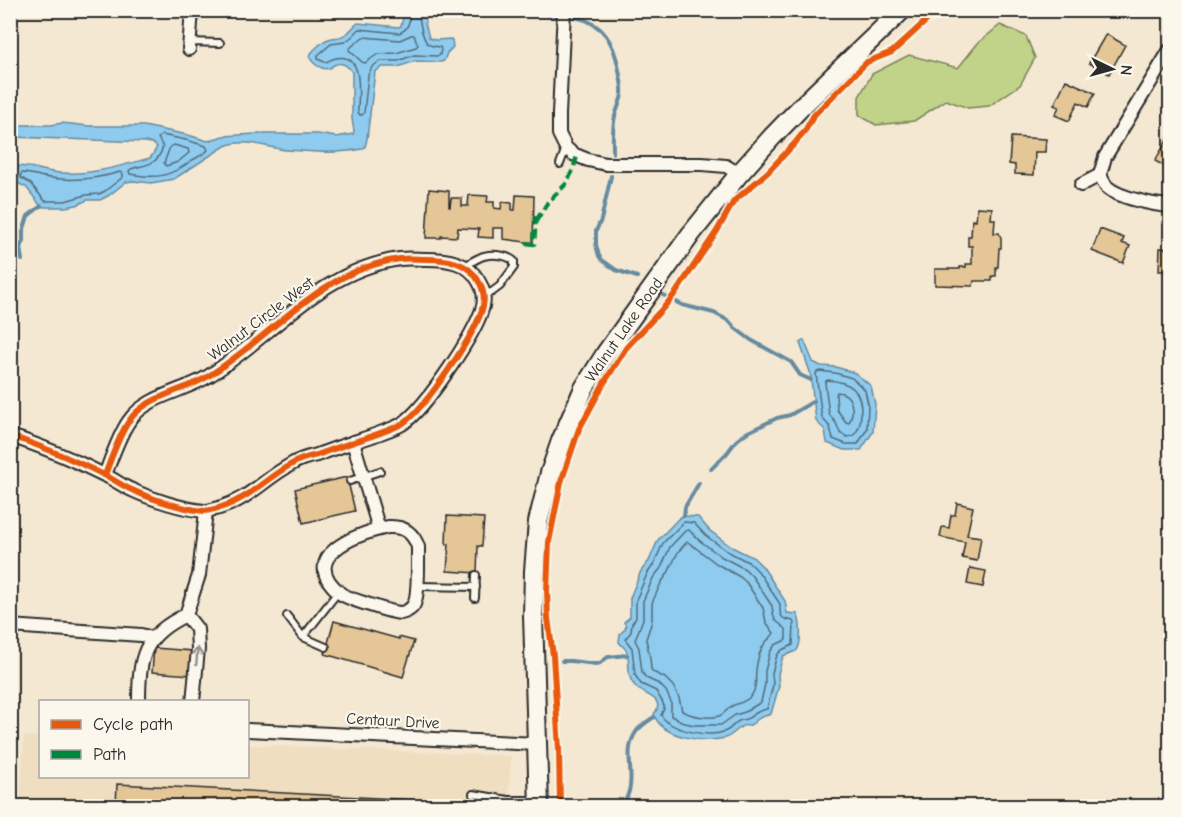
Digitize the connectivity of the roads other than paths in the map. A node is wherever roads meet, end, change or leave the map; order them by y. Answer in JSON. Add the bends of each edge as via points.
{"nodes":[{"id":1,"x":192,"y":10,"type":"edge"},
{"id":2,"x":564,"y":10,"type":"edge"},
{"id":3,"x":902,"y":10,"type":"edge"},
{"id":4,"x":220,"y":43,"type":"dead end"},
{"id":5,"x":189,"y":45,"type":"joint"},
{"id":6,"x":1170,"y":50,"type":"edge"},
{"id":7,"x":566,"y":148,"type":"junction"},
{"id":8,"x":560,"y":164,"type":"dead end"},
{"id":9,"x":739,"y":174,"type":"junction"},
{"id":10,"x":1100,"y":175,"type":"junction"},
{"id":11,"x":1081,"y":185,"type":"dead end"},
{"id":12,"x":1170,"y":206,"type":"edge"},
{"id":13,"x":465,"y":266,"type":"junction"},
{"id":14,"x":483,"y":300,"type":"junction"},
{"id":15,"x":10,"y":436,"type":"edge"},
{"id":16,"x":353,"y":442,"type":"junction"},
{"id":17,"x":380,"y":471,"type":"dead end"},
{"id":18,"x":105,"y":475,"type":"junction"},
{"id":19,"x":363,"y":477,"type":"junction"},
{"id":20,"x":350,"y":481,"type":"dead end"},
{"id":21,"x":206,"y":511,"type":"junction"},
{"id":22,"x":379,"y":529,"type":"junction"},
{"id":23,"x":476,"y":575,"type":"dead end"},
{"id":24,"x":417,"y":586,"type":"junction"},
{"id":25,"x":476,"y":587,"type":"junction"},
{"id":26,"x":338,"y":592,"type":"junction"},
{"id":27,"x":475,"y":598,"type":"dead end"},
{"id":28,"x":186,"y":615,"type":"junction"},
{"id":29,"x":287,"y":616,"type":"dead end"},
{"id":30,"x":10,"y":626,"type":"edge"},
{"id":31,"x":303,"y":637,"type":"junction"},
{"id":32,"x":152,"y":638,"type":"junction"},
{"id":33,"x":326,"y":647,"type":"dead end"},
{"id":34,"x":139,"y":700,"type":"edge"},
{"id":35,"x":193,"y":700,"type":"edge"},
{"id":36,"x":249,"y":730,"type":"edge"},
{"id":37,"x":537,"y":744,"type":"junction"},
{"id":38,"x":473,"y":794,"type":"dead end"},
{"id":39,"x":539,"y":803,"type":"edge"}],
"edges":[{"from":1,"to":5,"type":"street"},
{"from":2,"to":7,"type":"street","via":[[559,134]]},
{"from":3,"to":9,"type":"street","name":"Walnut Lake Road","via":[[785,123]]},
{"from":4,"to":5,"type":"lane"},
{"from":6,"to":10,"type":"street","via":[[1105,157]]},
{"from":7,"to":8,"type":"lane"},
{"from":7,"to":9,"type":"street","via":[[606,164],[702,164],[726,166]]},
{"from":9,"to":37,"type":"street","name":"Walnut Lake Road","via":[[606,353],[584,388],[561,441],[538,522],[534,571]]},
{"from":10,"to":11,"type":"street"},
{"from":10,"to":12,"type":"street","via":[[1106,186],[1136,201]]},
{"from":13,"to":14,"type":"street","via":[[479,281]]},
{"from":13,"to":14,"type":"lane","via":[[481,256],[514,261],[514,267],[497,289]]},
{"from":13,"to":18,"type":"street","name":"Walnut Circle West","via":[[438,259],[374,264],[310,296],[205,378],[145,405],[129,421]]},
{"from":14,"to":16,"type":"street","via":[[473,331],[429,397],[403,423]]},
{"from":15,"to":18,"type":"street"},
{"from":16,"to":19,"type":"street"},
{"from":16,"to":21,"type":"street","via":[[293,462],[250,494],[230,505]]},
{"from":17,"to":19,"type":"lane"},
{"from":18,"to":21,"type":"street","via":[[162,502]]},
{"from":19,"to":20,"type":"lane"},
{"from":19,"to":22,"type":"street"},
{"from":21,"to":28,"type":"street","via":[[199,575]]},
{"from":22,"to":24,"type":"street","via":[[398,526],[416,539]]},
{"from":22,"to":26,"type":"street","via":[[350,539],[325,562],[326,576]]},
{"from":23,"to":25,"type":"lane"},
{"from":24,"to":25,"type":"lane"},
{"from":24,"to":26,"type":"street","via":[[414,605],[403,613]]},
{"from":25,"to":27,"type":"lane"},
{"from":26,"to":31,"type":"lane"},
{"from":28,"to":32,"type":"street"},
{"from":35,"to":28,"type":"street","one_way":true,"via":[[197,629]]},
{"from":29,"to":31,"type":"lane"},
{"from":30,"to":32,"type":"street"},
{"from":31,"to":33,"type":"lane"},
{"from":32,"to":34,"type":"street","via":[[142,656]]},
{"from":36,"to":37,"type":"street","name":"Centaur Drive"},
{"from":37,"to":39,"type":"street","name":"Walnut Lake Road"},
{"from":38,"to":39,"type":"lane"}]}
